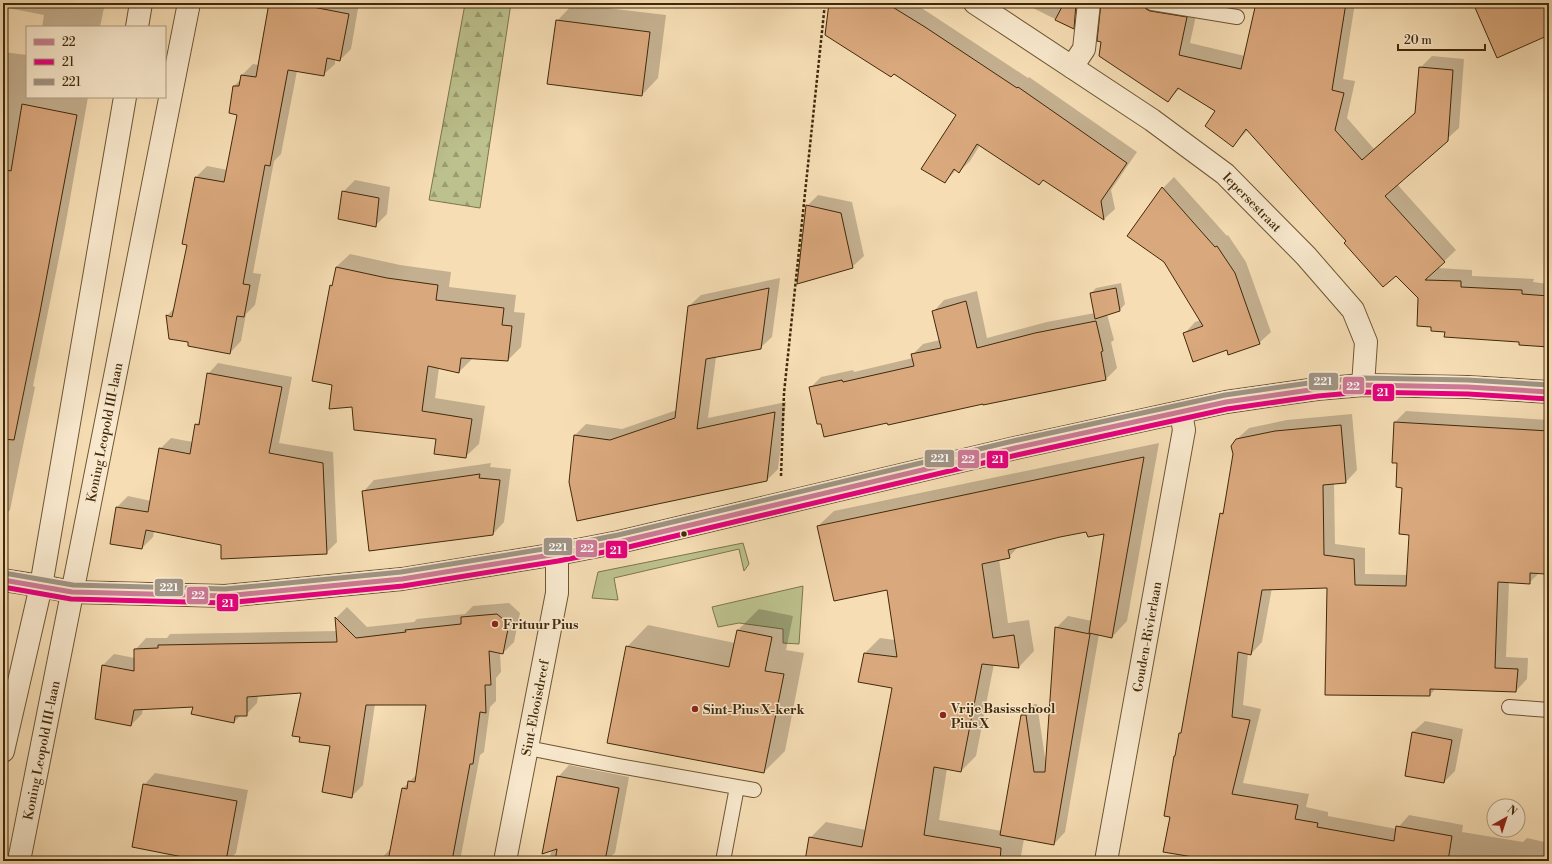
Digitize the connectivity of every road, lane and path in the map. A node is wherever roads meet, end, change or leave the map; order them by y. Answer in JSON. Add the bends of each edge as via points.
{"nodes":[{"id":1,"x":141,"y":3,"type":"edge"},
{"id":2,"x":189,"y":3,"type":"edge"},
{"id":3,"x":825,"y":3,"type":"edge"},
{"id":4,"x":975,"y":3,"type":"edge"},
{"id":5,"x":1089,"y":3,"type":"edge"},
{"id":6,"x":1152,"y":3,"type":"edge"},
{"id":7,"x":1237,"y":18,"type":"dead end"},
{"id":8,"x":137,"y":26,"type":"edge"},
{"id":9,"x":1072,"y":67,"type":"junction"},
{"id":10,"x":125,"y":98,"type":"edge"},
{"id":11,"x":1364,"y":385,"type":"junction"},
{"id":12,"x":1549,"y":392,"type":"edge"},
{"id":13,"x":1181,"y":413,"type":"junction"},
{"id":14,"x":780,"y":503,"type":"junction"},
{"id":15,"x":557,"y":554,"type":"junction"},
{"id":16,"x":3,"y":580,"type":"edge"},
{"id":17,"x":41,"y":586,"type":"junction"},
{"id":18,"x":72,"y":592,"type":"junction"},
{"id":19,"x":1509,"y":707,"type":"dead end"},
{"id":20,"x":1549,"y":710,"type":"edge"},
{"id":21,"x":528,"y":748,"type":"junction"},
{"id":22,"x":3,"y":751,"type":"edge"},
{"id":23,"x":737,"y":787,"type":"junction"},
{"id":24,"x":754,"y":790,"type":"dead end"},
{"id":25,"x":19,"y":861,"type":"edge"},
{"id":26,"x":504,"y":861,"type":"edge"},
{"id":27,"x":723,"y":861,"type":"edge"},
{"id":28,"x":1106,"y":861,"type":"edge"}],
"edges":[{"from":1,"to":8,"type":"street"},
{"from":2,"to":18,"type":"street","name":"Koning Leopold III-laan"},
{"from":3,"to":14,"type":"path","via":[[784,393]]},
{"from":4,"to":9,"type":"street","name":"Iepersestraat"},
{"from":5,"to":9,"type":"street","via":[[1084,49]]},
{"from":6,"to":7,"type":"lane"},
{"from":9,"to":11,"type":"street","name":"Iepersestraat","via":[[1152,120],[1225,174],[1306,256],[1353,310],[1366,342]]},
{"from":10,"to":17,"type":"street"},
{"from":11,"to":12,"type":"street"},
{"from":11,"to":13,"type":"street","via":[[1226,402]]},
{"from":13,"to":14,"type":"street"},
{"from":13,"to":28,"type":"street","name":"Gouden-Rivierlaan","via":[[1184,430]]},
{"from":14,"to":15,"type":"street","via":[[620,542]]},
{"from":15,"to":18,"type":"street","via":[[402,579],[225,596]]},
{"from":15,"to":21,"type":"street","name":"Sint-Elooisdreef","via":[[557,593]]},
{"from":16,"to":17,"type":"street"},
{"from":17,"to":18,"type":"street"},
{"from":17,"to":22,"type":"street"},
{"from":18,"to":25,"type":"street","name":"Koning Leopold III-laan"},
{"from":19,"to":20,"type":"lane"},
{"from":21,"to":23,"type":"lane"},
{"from":21,"to":26,"type":"street","name":"Sint-Elooisdreef"},
{"from":23,"to":24,"type":"lane"},
{"from":23,"to":27,"type":"lane"}]}
